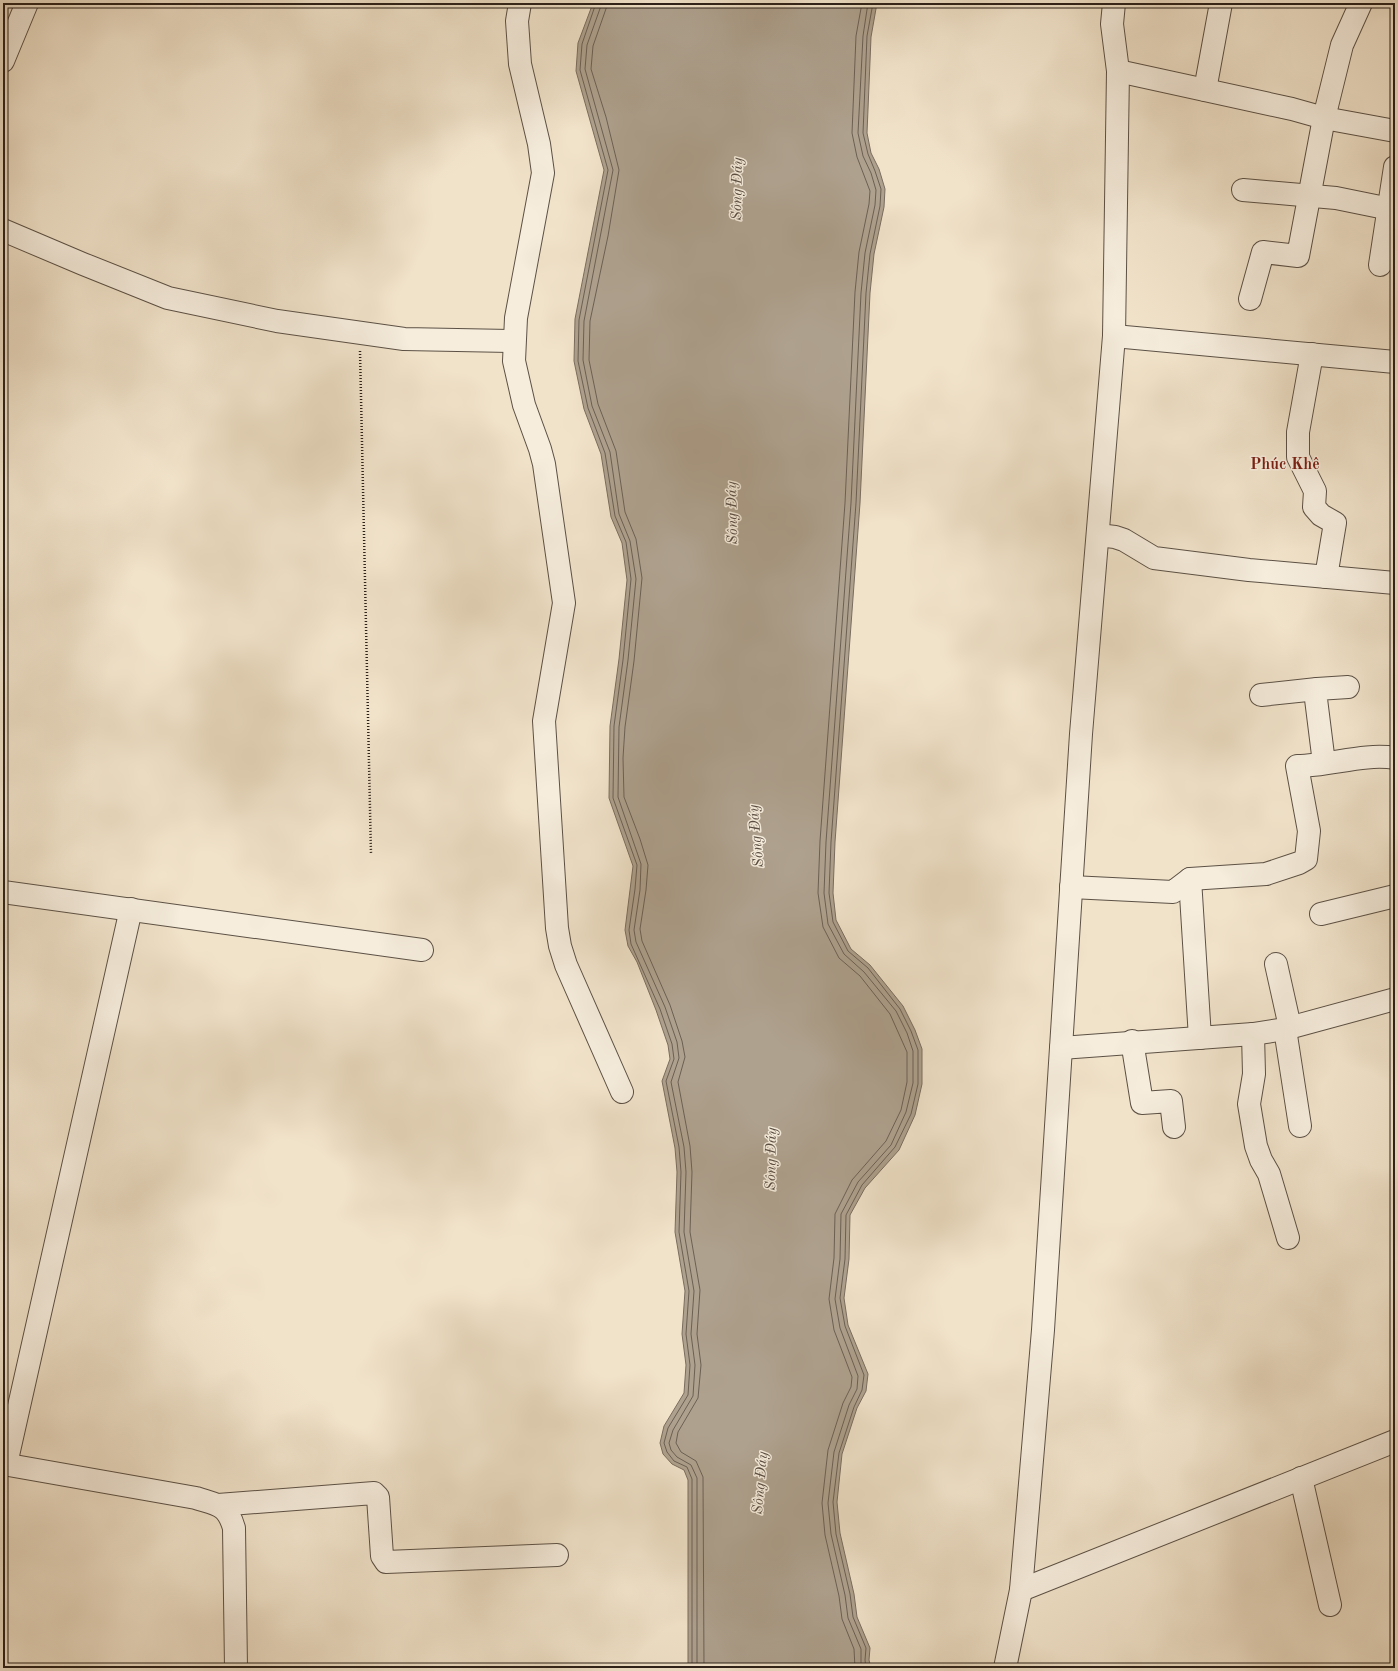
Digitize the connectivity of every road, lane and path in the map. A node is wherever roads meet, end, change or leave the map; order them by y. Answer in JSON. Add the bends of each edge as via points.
{"nodes":[{"id":1,"x":27,"y":3,"type":"edge"},
{"id":2,"x":520,"y":3,"type":"edge"},
{"id":3,"x":1114,"y":3,"type":"edge"},
{"id":4,"x":1221,"y":3,"type":"edge"},
{"id":5,"x":1360,"y":3,"type":"edge"},
{"id":6,"x":3,"y":61,"type":"edge"},
{"id":7,"x":1118,"y":71,"type":"junction"},
{"id":8,"x":1205,"y":90,"type":"junction"},
{"id":9,"x":1324,"y":118,"type":"junction"},
{"id":10,"x":1395,"y":131,"type":"edge"},
{"id":11,"x":1395,"y":167,"type":"edge"},
{"id":12,"x":1243,"y":190,"type":"dead end"},
{"id":13,"x":1309,"y":195,"type":"junction"},
{"id":14,"x":1390,"y":209,"type":"junction"},
{"id":15,"x":3,"y":230,"type":"edge"},
{"id":16,"x":1380,"y":266,"type":"dead end"},
{"id":17,"x":1250,"y":299,"type":"dead end"},
{"id":18,"x":359,"y":332,"type":"junction"},
{"id":19,"x":1114,"y":336,"type":"junction"},
{"id":20,"x":514,"y":341,"type":"junction"},
{"id":21,"x":1312,"y":354,"type":"junction"},
{"id":22,"x":1395,"y":362,"type":"edge"},
{"id":23,"x":1098,"y":535,"type":"junction"},
{"id":24,"x":1326,"y":577,"type":"junction"},
{"id":25,"x":1395,"y":583,"type":"edge"},
{"id":26,"x":1348,"y":687,"type":"dead end"},
{"id":27,"x":1317,"y":689,"type":"junction"},
{"id":28,"x":1261,"y":695,"type":"dead end"},
{"id":29,"x":1395,"y":758,"type":"edge"},
{"id":30,"x":1324,"y":763,"type":"junction"},
{"id":31,"x":371,"y":854,"type":"dead end"},
{"id":32,"x":1190,"y":879,"type":"junction"},
{"id":33,"x":1071,"y":888,"type":"junction"},
{"id":34,"x":3,"y":892,"type":"edge"},
{"id":35,"x":1395,"y":896,"type":"edge"},
{"id":36,"x":131,"y":909,"type":"junction"},
{"id":37,"x":1322,"y":914,"type":"dead end"},
{"id":38,"x":422,"y":950,"type":"dead end"},
{"id":39,"x":1276,"y":964,"type":"dead end"},
{"id":40,"x":1395,"y":999,"type":"edge"},
{"id":41,"x":1288,"y":1028,"type":"junction"},
{"id":42,"x":1253,"y":1034,"type":"junction"},
{"id":43,"x":1200,"y":1038,"type":"junction"},
{"id":44,"x":1132,"y":1041,"type":"junction"},
{"id":45,"x":1061,"y":1048,"type":"junction"},
{"id":46,"x":622,"y":1092,"type":"dead end"},
{"id":47,"x":1300,"y":1126,"type":"dead end"},
{"id":48,"x":1174,"y":1127,"type":"dead end"},
{"id":49,"x":1288,"y":1238,"type":"dead end"},
{"id":50,"x":1395,"y":1441,"type":"edge"},
{"id":51,"x":5,"y":1464,"type":"edge"},
{"id":52,"x":1301,"y":1478,"type":"junction"},
{"id":53,"x":218,"y":1505,"type":"junction"},
{"id":54,"x":557,"y":1555,"type":"dead end"},
{"id":55,"x":1021,"y":1590,"type":"junction"},
{"id":56,"x":1330,"y":1605,"type":"dead end"},
{"id":57,"x":236,"y":1668,"type":"edge"},
{"id":58,"x":1005,"y":1668,"type":"edge"}],
"edges":[{"from":1,"to":6,"type":"street"},
{"from":2,"to":20,"type":"street","via":[[517,21],[520,64],[539,144],[543,173]]},
{"from":3,"to":7,"type":"street","via":[[1112,24]]},
{"from":4,"to":8,"type":"street"},
{"from":5,"to":9,"type":"street","via":[[1342,45]]},
{"from":7,"to":8,"type":"street"},
{"from":7,"to":19,"type":"street"},
{"from":8,"to":9,"type":"street","via":[[1292,108]]},
{"from":9,"to":10,"type":"street"},
{"from":9,"to":13,"type":"street"},
{"from":11,"to":14,"type":"street"},
{"from":12,"to":13,"type":"street"},
{"from":13,"to":14,"type":"street"},
{"from":13,"to":17,"type":"street","via":[[1298,256],[1263,252]]},
{"from":14,"to":16,"type":"street"},
{"from":15,"to":18,"type":"street","via":[[168,298],[278,321]]},
{"from":18,"to":20,"type":"street","via":[[404,338]]},
{"from":18,"to":31,"type":"path"},
{"from":19,"to":21,"type":"street"},
{"from":19,"to":23,"type":"street"},
{"from":20,"to":46,"type":"street","via":[[517,380],[544,464],[564,603],[544,722],[557,928],[566,965]]},
{"from":21,"to":22,"type":"street"},
{"from":21,"to":24,"type":"street","via":[[1298,432],[1298,457],[1315,491],[1314,507],[1321,515],[1335,523]]},
{"from":23,"to":24,"type":"street","via":[[1124,540],[1154,558]]},
{"from":23,"to":33,"type":"street"},
{"from":24,"to":25,"type":"street"},
{"from":26,"to":27,"type":"street"},
{"from":27,"to":28,"type":"street"},
{"from":27,"to":30,"type":"street"},
{"from":29,"to":30,"type":"street","via":[[1379,756]]},
{"from":30,"to":32,"type":"street","via":[[1297,766],[1309,831],[1306,859],[1266,874]]},
{"from":32,"to":33,"type":"street","via":[[1173,892]]},
{"from":32,"to":43,"type":"street"},
{"from":33,"to":45,"type":"street"},
{"from":34,"to":36,"type":"street"},
{"from":35,"to":37,"type":"street"},
{"from":36,"to":38,"type":"street"},
{"from":36,"to":51,"type":"street"},
{"from":39,"to":41,"type":"street"},
{"from":40,"to":41,"type":"street"},
{"from":41,"to":42,"type":"street"},
{"from":41,"to":47,"type":"street"},
{"from":42,"to":43,"type":"street"},
{"from":42,"to":49,"type":"street","via":[[1254,1074],[1249,1104],[1256,1146],[1269,1174]]},
{"from":43,"to":44,"type":"street"},
{"from":44,"to":45,"type":"street"},
{"from":44,"to":48,"type":"street","via":[[1142,1103],[1171,1101]]},
{"from":45,"to":55,"type":"street","via":[[1043,1330]]},
{"from":50,"to":52,"type":"street"},
{"from":51,"to":53,"type":"street","via":[[196,1498]]},
{"from":52,"to":55,"type":"street"},
{"from":52,"to":56,"type":"street"},
{"from":53,"to":54,"type":"street","via":[[374,1493],[378,1497],[384,1561]]},
{"from":53,"to":57,"type":"street","via":[[230,1515],[234,1528]]},
{"from":55,"to":58,"type":"street"}]}
